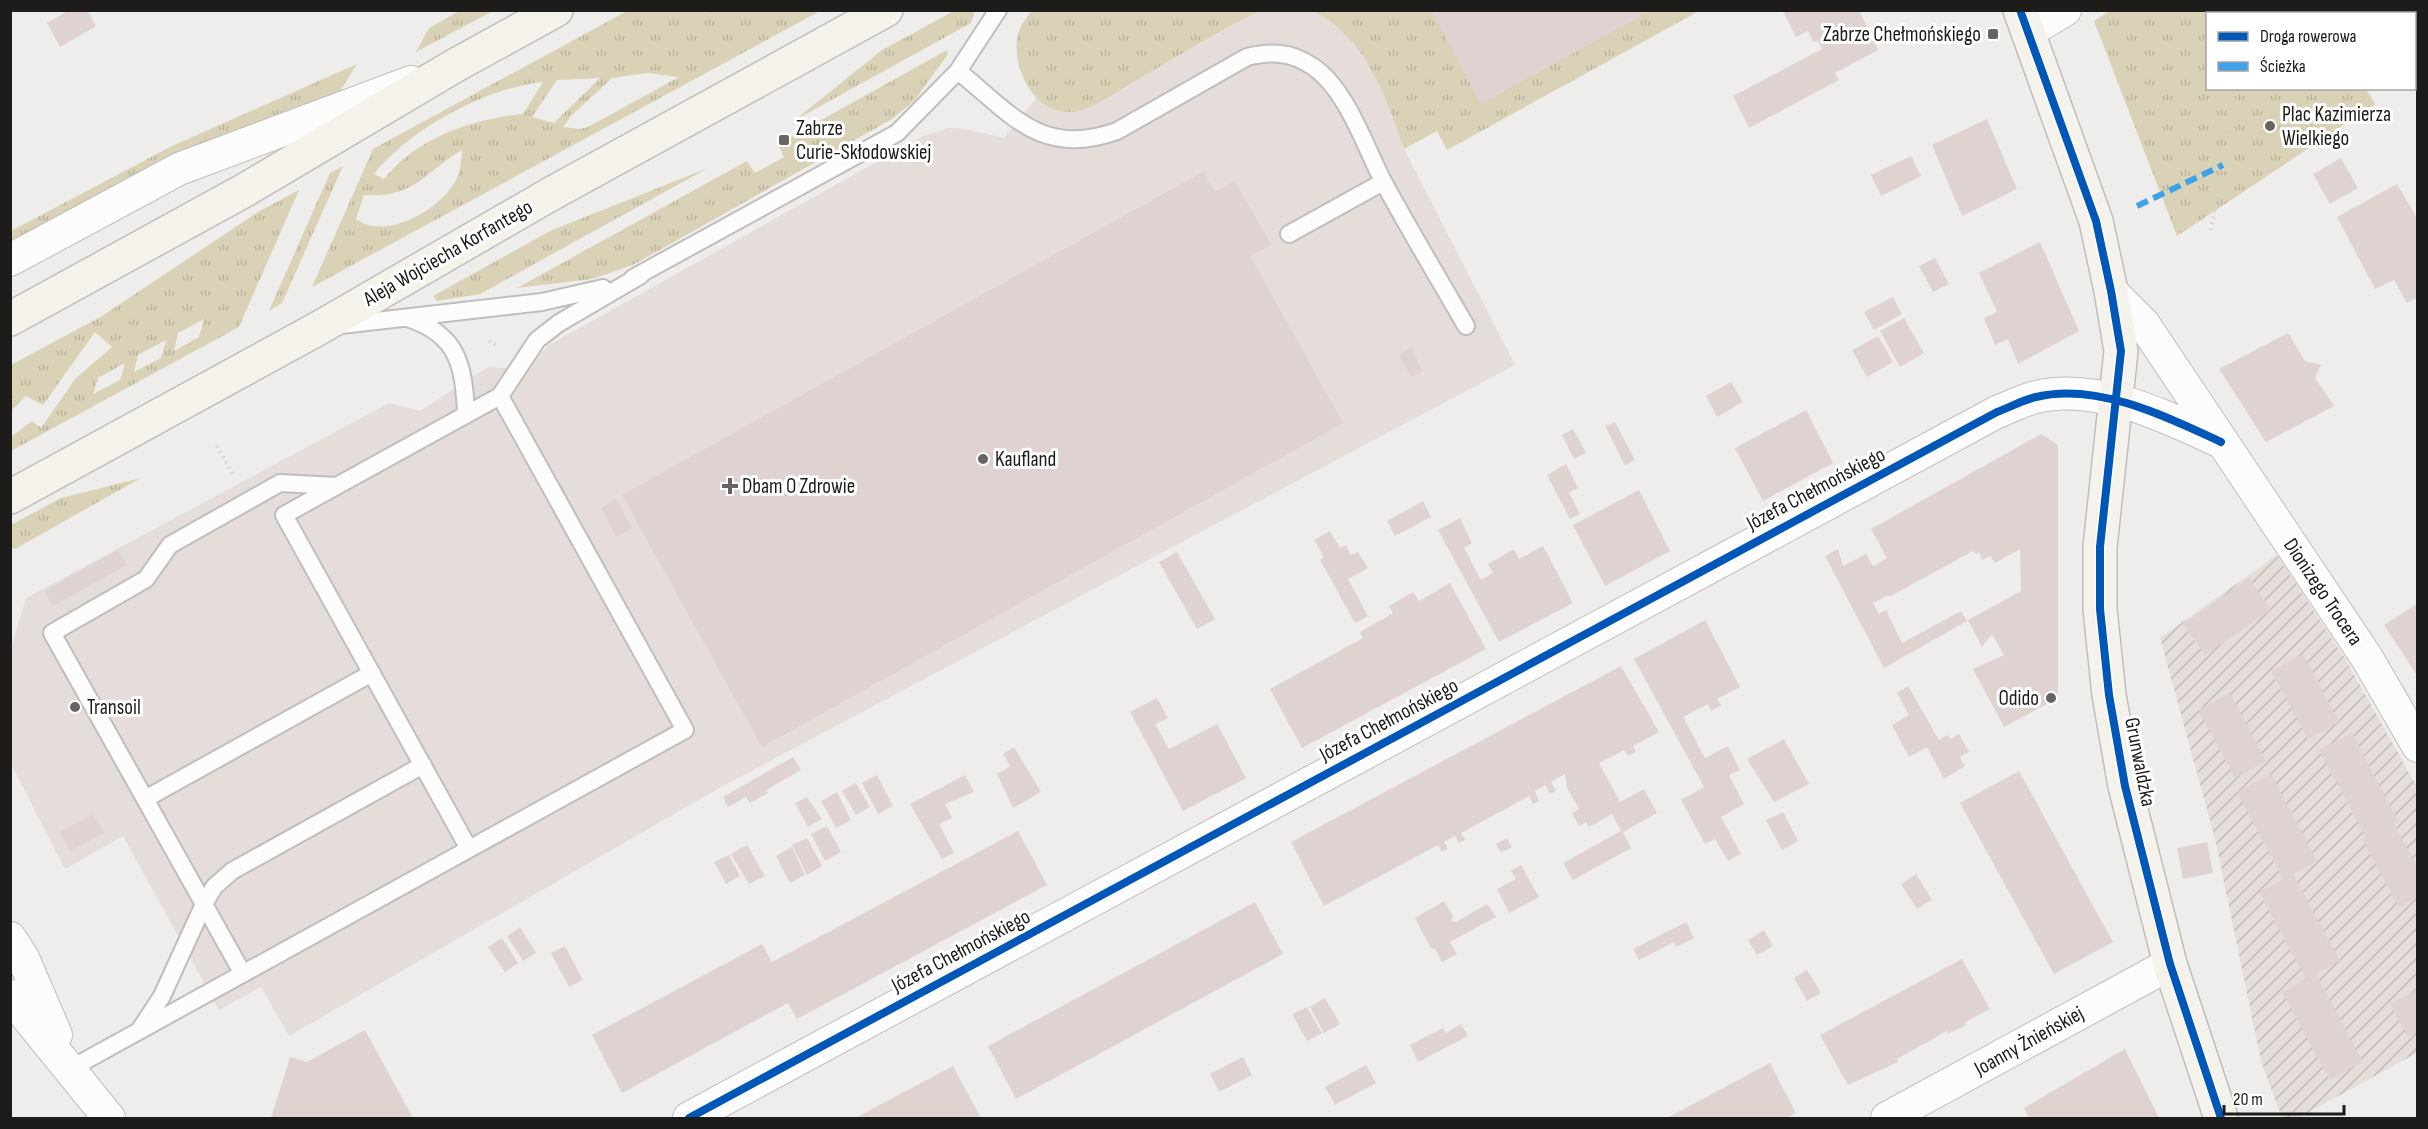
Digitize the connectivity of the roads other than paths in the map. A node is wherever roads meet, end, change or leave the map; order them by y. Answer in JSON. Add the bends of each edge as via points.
{"nodes":[{"id":1,"x":556,"y":10,"type":"edge"},
{"id":2,"x":886,"y":10,"type":"edge"},
{"id":3,"x":998,"y":10,"type":"edge"},
{"id":4,"x":2065,"y":10,"type":"edge"},
{"id":5,"x":2024,"y":21,"type":"edge"},
{"id":6,"x":456,"y":66,"type":"junction"},
{"id":7,"x":958,"y":71,"type":"junction"},
{"id":8,"x":1383,"y":182,"type":"junction"},
{"id":9,"x":1289,"y":234,"type":"dead end"},
{"id":10,"x":10,"y":260,"type":"edge"},
{"id":11,"x":641,"y":275,"type":"junction"},
{"id":12,"x":2111,"y":291,"type":"junction"},
{"id":13,"x":402,"y":316,"type":"junction"},
{"id":14,"x":10,"y":319,"type":"edge"},
{"id":15,"x":1466,"y":326,"type":"dead end"},
{"id":16,"x":319,"y":328,"type":"junction"},
{"id":17,"x":500,"y":396,"type":"junction"},
{"id":18,"x":2116,"y":402,"type":"junction"},
{"id":19,"x":466,"y":415,"type":"junction"},
{"id":20,"x":2221,"y":442,"type":"junction"},
{"id":21,"x":337,"y":486,"type":"junction"},
{"id":22,"x":10,"y":497,"type":"edge"},
{"id":23,"x":372,"y":673,"type":"junction"},
{"id":24,"x":2415,"y":736,"type":"edge"},
{"id":25,"x":423,"y":765,"type":"junction"},
{"id":26,"x":145,"y":799,"type":"junction"},
{"id":27,"x":469,"y":849,"type":"junction"},
{"id":28,"x":204,"y":904,"type":"junction"},
{"id":29,"x":10,"y":938,"type":"edge"},
{"id":30,"x":2170,"y":964,"type":"junction"},
{"id":31,"x":243,"y":974,"type":"junction"},
{"id":32,"x":10,"y":996,"type":"edge"},
{"id":33,"x":139,"y":1032,"type":"junction"},
{"id":34,"x":70,"y":1069,"type":"junction"},
{"id":35,"x":109,"y":1119,"type":"edge"},
{"id":36,"x":689,"y":1119,"type":"edge"},
{"id":37,"x":1887,"y":1119,"type":"edge"},
{"id":38,"x":2221,"y":1119,"type":"edge"}],
"edges":[{"from":1,"to":6,"type":"main road"},
{"from":2,"to":16,"type":"main road","name":"Aleja Wojciecha Korfantego","via":[[549,195]]},
{"from":3,"to":7,"type":"lane"},
{"from":4,"to":5,"type":"street"},
{"from":5,"to":12,"type":"main road","name":"Grunwaldzka","via":[[2096,221]]},
{"from":6,"to":10,"type":"street","via":[[179,169]]},
{"from":6,"to":14,"type":"main road","via":[[245,190]]},
{"from":7,"to":8,"type":"lane","via":[[1030,130],[1070,141],[1094,139],[1117,131],[1247,57],[1267,53],[1291,55],[1314,68],[1335,89]]},
{"from":7,"to":11,"type":"lane","via":[[897,133]]},
{"from":8,"to":9,"type":"lane"},
{"from":8,"to":15,"type":"lane"},
{"from":11,"to":13,"type":"lane","via":[[589,293],[542,302]]},
{"from":11,"to":17,"type":"lane","via":[[558,322],[537,340]]},
{"from":12,"to":18,"type":"main road","name":"Grunwaldzka","via":[[2121,351]]},
{"from":12,"to":20,"type":"street","name":"Dionizego Trocera","via":[[2143,323]]},
{"from":13,"to":16,"type":"lane"},
{"from":13,"to":19,"type":"lane","via":[[442,335],[464,376]]},
{"from":16,"to":22,"type":"main road","name":"Aleja Wojciecha Korfantego"},
{"from":17,"to":19,"type":"lane"},
{"from":17,"to":27,"type":"lane","via":[[685,730]]},
{"from":18,"to":20,"type":"street"},
{"from":18,"to":30,"type":"main road","name":"Grunwaldzka","via":[[2100,547],[2100,609],[2109,695],[2125,786]]},
{"from":18,"to":36,"type":"street","name":"Józefa Chełmońskiego","via":[[2069,394],[2036,397],[1997,412]]},
{"from":19,"to":21,"type":"lane"},
{"from":20,"to":24,"type":"street","name":"Dionizego Trocera"},
{"from":21,"to":23,"type":"lane","via":[[284,515]]},
{"from":21,"to":26,"type":"lane","via":[[280,483],[170,545],[146,579],[52,633]]},
{"from":23,"to":25,"type":"lane"},
{"from":23,"to":26,"type":"lane"},
{"from":25,"to":27,"type":"lane"},
{"from":25,"to":28,"type":"lane","via":[[232,871],[214,887]]},
{"from":26,"to":28,"type":"lane"},
{"from":27,"to":31,"type":"lane"},
{"from":28,"to":31,"type":"lane"},
{"from":28,"to":33,"type":"lane","via":[[162,996]]},
{"from":29,"to":34,"type":"street","via":[[23,958]]},
{"from":30,"to":37,"type":"street","name":"Joanny Żnieńskiej"},
{"from":30,"to":38,"type":"main road","name":"Grunwaldzka"},
{"from":31,"to":33,"type":"lane"},
{"from":32,"to":34,"type":"street"},
{"from":33,"to":34,"type":"lane"},
{"from":34,"to":35,"type":"street"}]}
